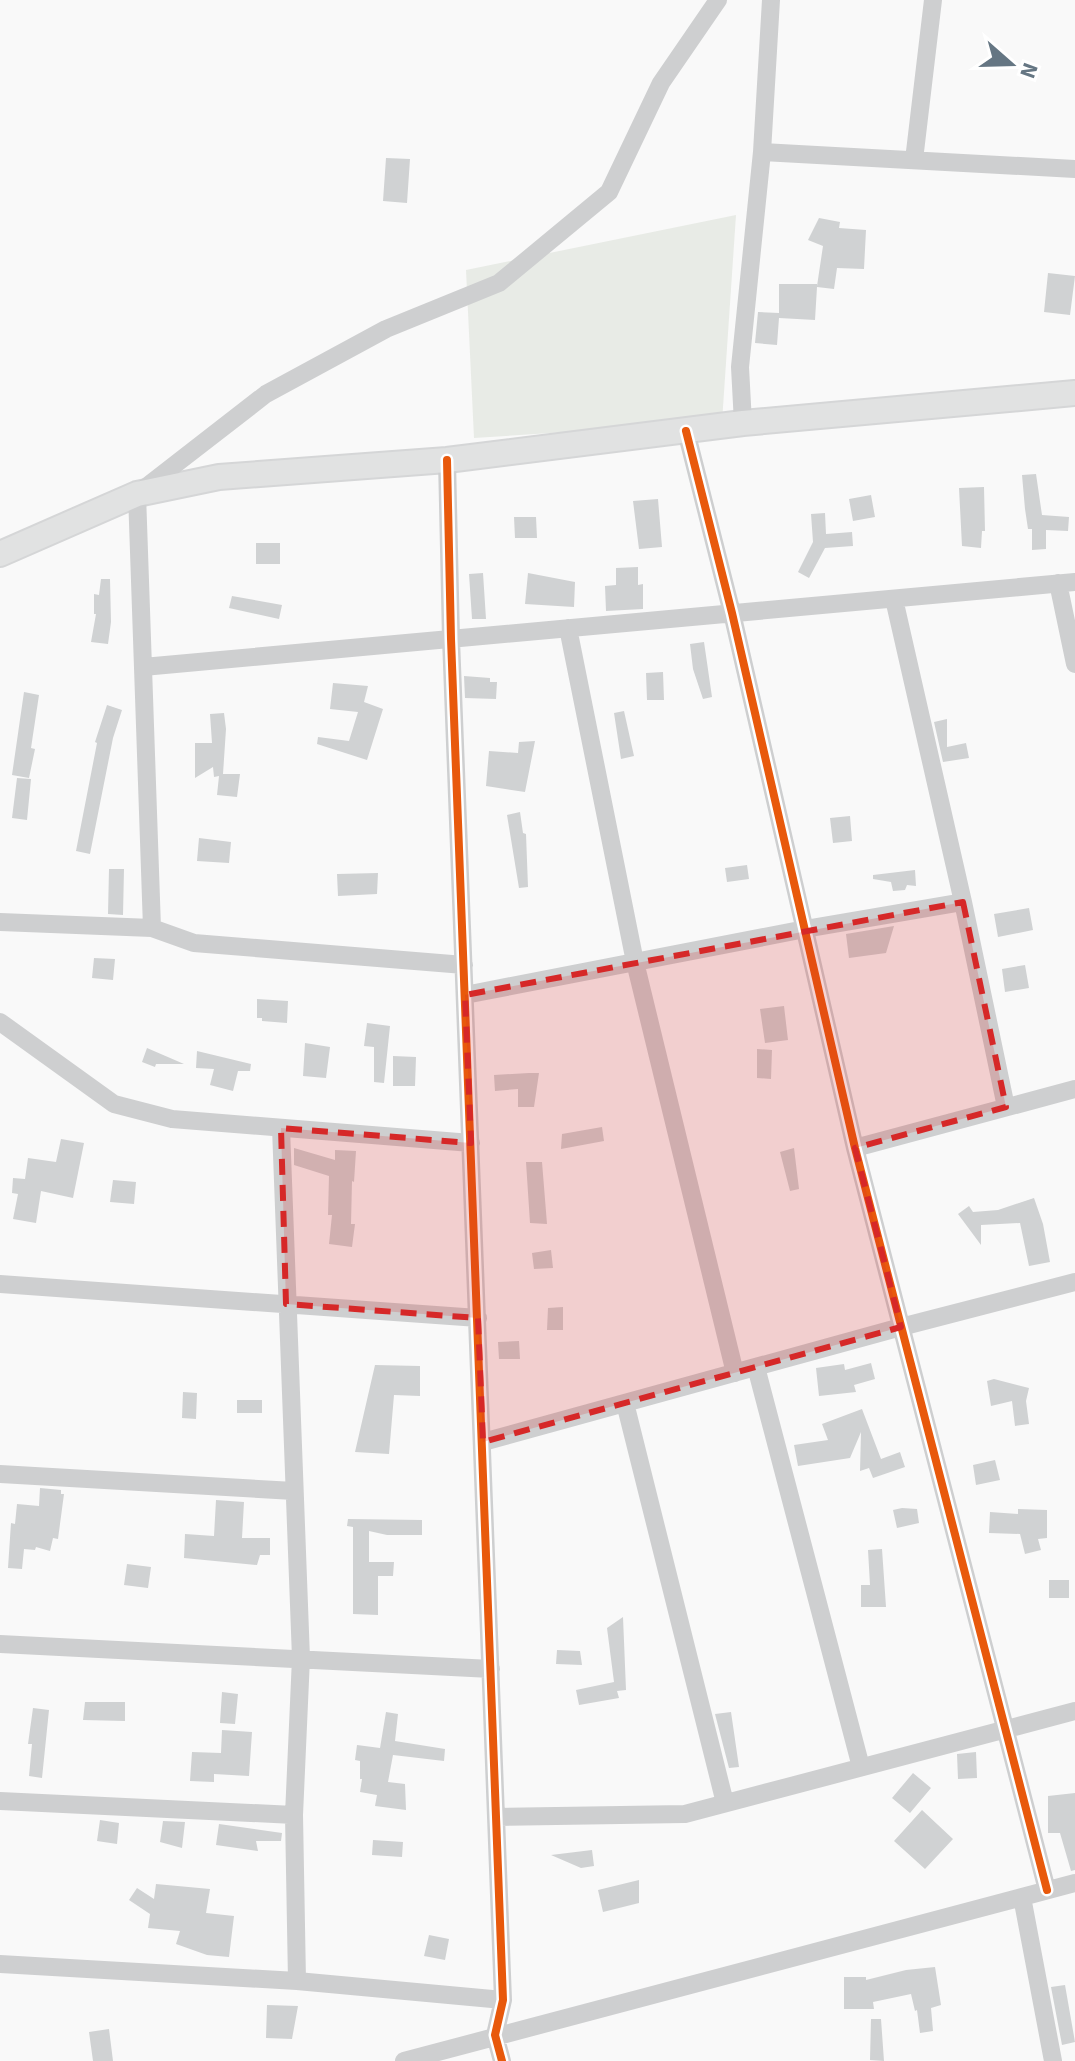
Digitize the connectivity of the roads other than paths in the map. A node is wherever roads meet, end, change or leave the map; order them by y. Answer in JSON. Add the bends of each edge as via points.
{"nodes":[{"id":1,"x":718,"y":0,"type":"edge"},
{"id":2,"x":771,"y":0,"type":"edge"},
{"id":3,"x":933,"y":0,"type":"edge"},
{"id":4,"x":762,"y":152,"type":"junction"},
{"id":5,"x":914,"y":160,"type":"junction"},
{"id":6,"x":1075,"y":169,"type":"edge"},
{"id":7,"x":1075,"y":393,"type":"edge"},
{"id":8,"x":743,"y":423,"type":"junction"},
{"id":9,"x":686,"y":431,"type":"junction"},
{"id":10,"x":447,"y":460,"type":"junction"},
{"id":11,"x":137,"y":494,"type":"junction"},
{"id":12,"x":0,"y":554,"type":"edge"},
{"id":13,"x":1066,"y":583,"type":"edge"},
{"id":14,"x":894,"y":599,"type":"junction"},
{"id":15,"x":732,"y":613,"type":"junction"},
{"id":16,"x":568,"y":628,"type":"junction"},
{"id":17,"x":451,"y":639,"type":"junction"},
{"id":18,"x":1075,"y":664,"type":"edge"},
{"id":19,"x":143,"y":667,"type":"junction"},
{"id":20,"x":963,"y":902,"type":"junction"},
{"id":21,"x":0,"y":922,"type":"edge"},
{"id":22,"x":152,"y":928,"type":"junction"},
{"id":23,"x":805,"y":929,"type":"junction"},
{"id":24,"x":635,"y":962,"type":"junction"},
{"id":25,"x":464,"y":965,"type":"junction"},
{"id":26,"x":465,"y":995,"type":"junction"},
{"id":27,"x":0,"y":1022,"type":"edge"},
{"id":28,"x":1075,"y":1089,"type":"edge"},
{"id":29,"x":1006,"y":1107,"type":"junction"},
{"id":30,"x":281,"y":1128,"type":"junction"},
{"id":31,"x":471,"y":1143,"type":"junction"},
{"id":32,"x":855,"y":1148,"type":"junction"},
{"id":33,"x":0,"y":1284,"type":"edge"},
{"id":34,"x":1074,"y":1289,"type":"edge"},
{"id":35,"x":286,"y":1304,"type":"junction"},
{"id":36,"x":478,"y":1318,"type":"junction"},
{"id":37,"x":901,"y":1327,"type":"junction"},
{"id":38,"x":756,"y":1367,"type":"junction"},
{"id":39,"x":735,"y":1373,"type":"junction"},
{"id":40,"x":625,"y":1403,"type":"junction"},
{"id":41,"x":483,"y":1442,"type":"junction"},
{"id":42,"x":0,"y":1474,"type":"edge"},
{"id":43,"x":294,"y":1491,"type":"junction"},
{"id":44,"x":0,"y":1644,"type":"edge"},
{"id":45,"x":301,"y":1658,"type":"junction"},
{"id":46,"x":491,"y":1669,"type":"junction"},
{"id":47,"x":1075,"y":1711,"type":"edge"},
{"id":48,"x":1005,"y":1729,"type":"junction"},
{"id":49,"x":861,"y":1767,"type":"junction"},
{"id":50,"x":0,"y":1801,"type":"edge"},
{"id":51,"x":725,"y":1803,"type":"junction"},
{"id":52,"x":294,"y":1815,"type":"junction"},
{"id":53,"x":497,"y":1817,"type":"junction"},
{"id":54,"x":1075,"y":1883,"type":"edge"},
{"id":55,"x":1047,"y":1890,"type":"junction"},
{"id":56,"x":1022,"y":1897,"type":"junction"},
{"id":57,"x":0,"y":1964,"type":"edge"},
{"id":58,"x":297,"y":1981,"type":"junction"},
{"id":59,"x":503,"y":2000,"type":"junction"},
{"id":60,"x":495,"y":2035,"type":"junction"},
{"id":61,"x":404,"y":2061,"type":"edge"},
{"id":62,"x":502,"y":2061,"type":"edge"},
{"id":63,"x":1053,"y":2061,"type":"edge"}],
"edges":[{"from":1,"to":11,"type":"street","via":[[661,83],[609,192],[499,283],[386,329],[266,394]]},
{"from":2,"to":4,"type":"street"},
{"from":3,"to":5,"type":"street"},
{"from":4,"to":5,"type":"street"},
{"from":4,"to":8,"type":"street","via":[[740,367]]},
{"from":5,"to":6,"type":"street"},
{"from":7,"to":8,"type":"main road"},
{"from":8,"to":9,"type":"main road"},
{"from":9,"to":10,"type":"main road"},
{"from":9,"to":15,"type":"street"},
{"from":10,"to":11,"type":"main road","via":[[219,477]]},
{"from":10,"to":17,"type":"street"},
{"from":11,"to":12,"type":"main road"},
{"from":11,"to":19,"type":"street"},
{"from":13,"to":14,"type":"street"},
{"from":13,"to":18,"type":"street"},
{"from":14,"to":15,"type":"street"},
{"from":14,"to":20,"type":"street"},
{"from":15,"to":16,"type":"street"},
{"from":15,"to":23,"type":"street"},
{"from":16,"to":17,"type":"street"},
{"from":16,"to":24,"type":"street"},
{"from":17,"to":19,"type":"street"},
{"from":17,"to":25,"type":"street"},
{"from":19,"to":22,"type":"street"},
{"from":20,"to":23,"type":"street"},
{"from":20,"to":29,"type":"street"},
{"from":21,"to":22,"type":"street"},
{"from":22,"to":25,"type":"street","via":[[194,943]]},
{"from":23,"to":24,"type":"street"},
{"from":23,"to":32,"type":"street"},
{"from":24,"to":26,"type":"street"},
{"from":24,"to":39,"type":"street"},
{"from":25,"to":26,"type":"street"},
{"from":26,"to":31,"type":"street"},
{"from":27,"to":30,"type":"street","via":[[114,1104],[172,1119]]},
{"from":28,"to":29,"type":"street"},
{"from":29,"to":32,"type":"street"},
{"from":30,"to":31,"type":"street"},
{"from":30,"to":35,"type":"street"},
{"from":31,"to":36,"type":"street"},
{"from":32,"to":37,"type":"street"},
{"from":33,"to":35,"type":"street"},
{"from":34,"to":37,"type":"street"},
{"from":35,"to":36,"type":"street"},
{"from":35,"to":43,"type":"street"},
{"from":36,"to":41,"type":"street"},
{"from":37,"to":38,"type":"street"},
{"from":37,"to":48,"type":"street"},
{"from":38,"to":39,"type":"street"},
{"from":38,"to":49,"type":"street"},
{"from":39,"to":40,"type":"street"},
{"from":40,"to":41,"type":"street"},
{"from":40,"to":51,"type":"street"},
{"from":41,"to":46,"type":"street"},
{"from":42,"to":43,"type":"street"},
{"from":43,"to":45,"type":"street"},
{"from":44,"to":45,"type":"street"},
{"from":45,"to":46,"type":"street"},
{"from":45,"to":52,"type":"street"},
{"from":46,"to":53,"type":"street"},
{"from":47,"to":48,"type":"street"},
{"from":48,"to":49,"type":"street"},
{"from":48,"to":55,"type":"street"},
{"from":49,"to":51,"type":"street"},
{"from":50,"to":52,"type":"street"},
{"from":51,"to":53,"type":"street","via":[[685,1814]]},
{"from":52,"to":58,"type":"street"},
{"from":53,"to":59,"type":"street"},
{"from":54,"to":55,"type":"street"},
{"from":55,"to":56,"type":"street"},
{"from":56,"to":60,"type":"street"},
{"from":56,"to":63,"type":"street"},
{"from":57,"to":58,"type":"street"},
{"from":58,"to":59,"type":"street"},
{"from":59,"to":60,"type":"street"},
{"from":60,"to":61,"type":"street"},
{"from":60,"to":62,"type":"street"}]}
